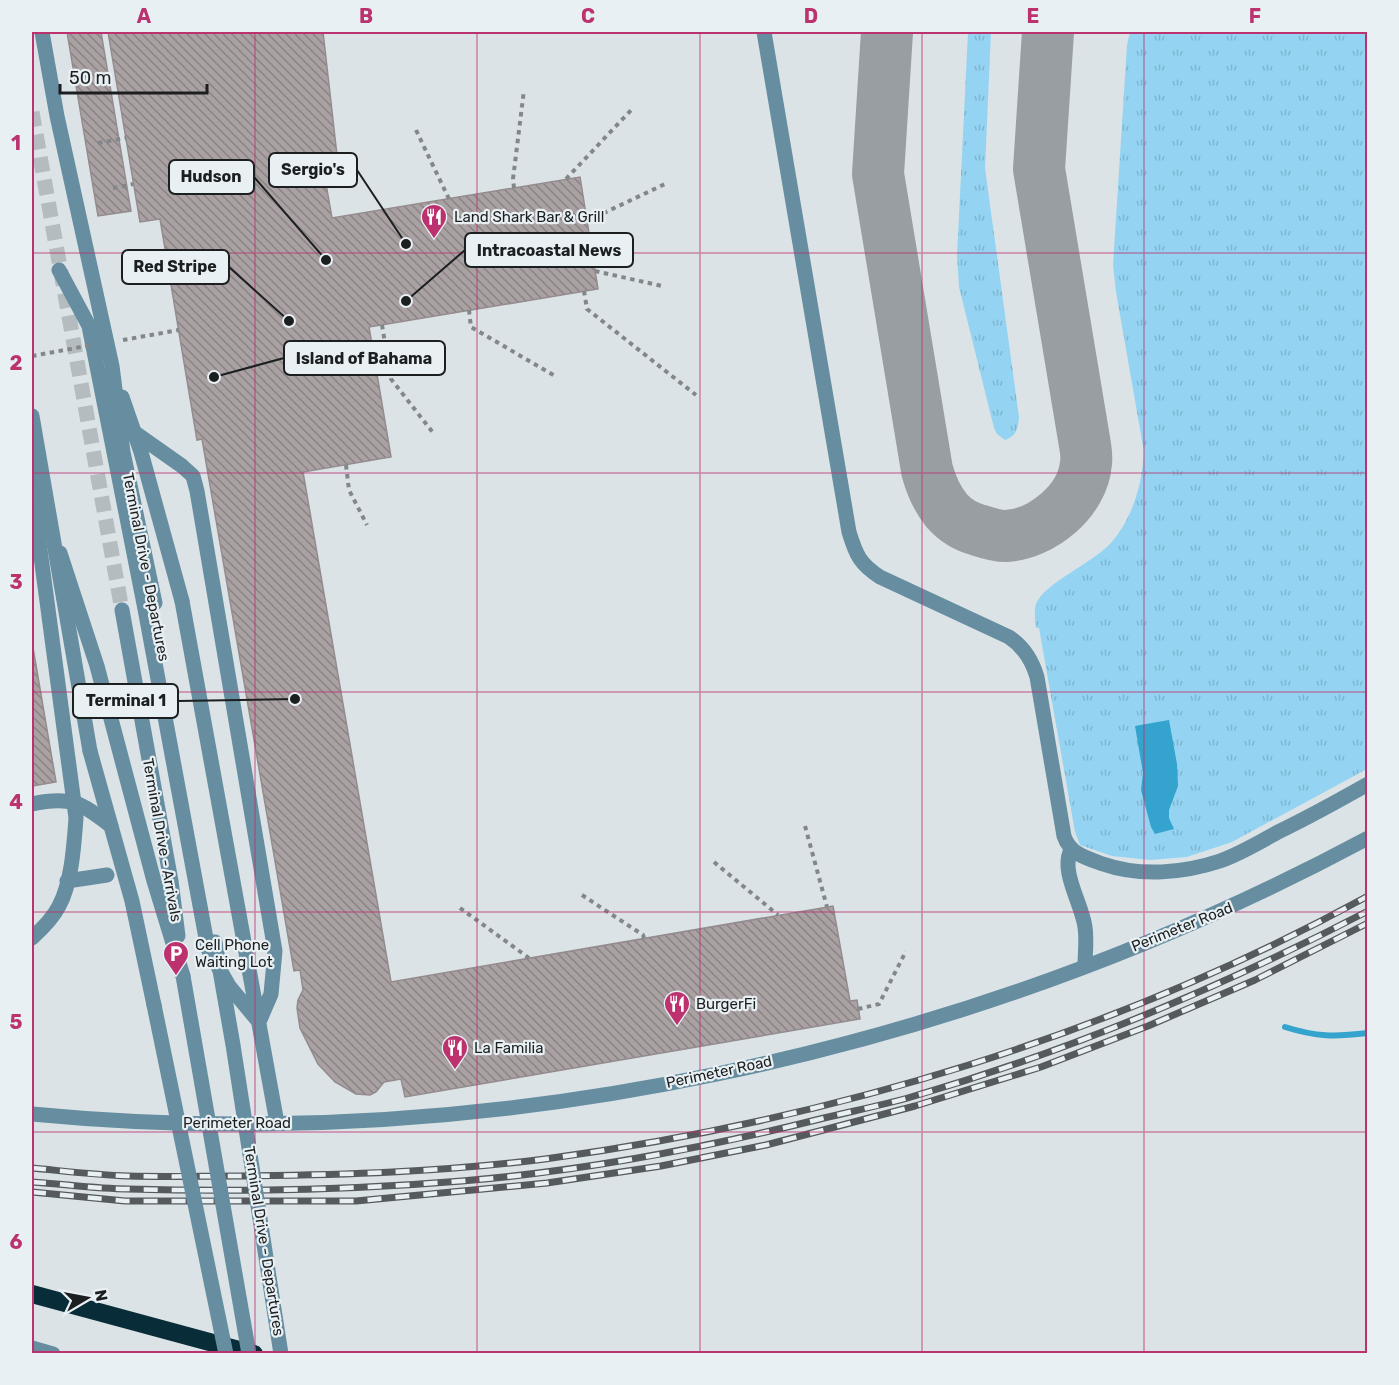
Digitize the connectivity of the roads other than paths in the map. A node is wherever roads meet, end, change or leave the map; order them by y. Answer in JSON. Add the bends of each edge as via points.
{"nodes":[{"id":1,"x":42,"y":32,"type":"edge"},
{"id":2,"x":764,"y":32,"type":"edge"},
{"id":3,"x":59,"y":270,"type":"dead end"},
{"id":4,"x":112,"y":366,"type":"junction"},
{"id":5,"x":106,"y":412,"type":"junction"},
{"id":6,"x":32,"y":416,"type":"edge"},
{"id":7,"x":32,"y":475,"type":"edge"},
{"id":8,"x":32,"y":487,"type":"edge"},
{"id":9,"x":122,"y":610,"type":"tunnel mouth"},
{"id":10,"x":1368,"y":784,"type":"edge"},
{"id":11,"x":32,"y":804,"type":"edge"},
{"id":12,"x":111,"y":826,"type":"junction"},
{"id":13,"x":1368,"y":838,"type":"edge"},
{"id":14,"x":1071,"y":850,"type":"junction"},
{"id":15,"x":107,"y":875,"type":"dead end"},
{"id":16,"x":67,"y":881,"type":"junction"},
{"id":17,"x":32,"y":938,"type":"edge"},
{"id":18,"x":1085,"y":966,"type":"junction"},
{"id":19,"x":183,"y":976,"type":"junction"},
{"id":20,"x":259,"y":1022,"type":"junction"},
{"id":21,"x":32,"y":1114,"type":"edge"},
{"id":22,"x":277,"y":1123,"type":"junction"},
{"id":23,"x":32,"y":1294,"type":"edge"},
{"id":24,"x":32,"y":1348,"type":"edge"},
{"id":25,"x":53,"y":1353,"type":"edge"},
{"id":26,"x":226,"y":1353,"type":"edge"},
{"id":27,"x":249,"y":1353,"type":"edge"},
{"id":28,"x":254,"y":1353,"type":"edge"},
{"id":29,"x":281,"y":1353,"type":"edge"}],
"edges":[{"from":1,"to":4,"type":"street","name":"Terminal Drive - Departures","bridge":true},
{"from":2,"to":14,"type":"street","via":[[855,551],[867,569],[880,577],[1021,645],[1037,677],[1064,836]]},
{"from":3,"to":5,"type":"street","via":[[89,326]]},
{"from":4,"to":20,"type":"street","bridge":true,"via":[[141,452],[182,601]]},
{"from":4,"to":29,"type":"street","name":"Terminal Drive - Departures","bridge":true,"via":[[123,452],[155,603],[233,1045]]},
{"from":5,"to":20,"type":"street","via":[[208,949],[229,986]]},
{"from":5,"to":20,"type":"street","via":[[182,466],[193,476],[197,490],[275,951],[271,994]]},
{"from":6,"to":12,"type":"street","bridge":true,"via":[[90,751]]},
{"from":7,"to":19,"type":"street","via":[[97,666]]},
{"from":8,"to":16,"type":"street","via":[[76,818]]},
{"from":9,"to":19,"type":"street","name":"Terminal Drive - Arrivals","via":[[171,881]]},
{"from":10,"to":14,"type":"street","via":[[1223,860],[1193,868],[1154,872],[1115,868]]},
{"from":11,"to":12,"type":"street","bridge":true,"via":[[58,799],[72,801]]},
{"from":12,"to":26,"type":"street","bridge":true,"via":[[135,913]]},
{"from":13,"to":18,"type":"street","name":"Perimeter Road","via":[[1263,893]]},
{"from":14,"to":18,"type":"street","via":[[1067,867],[1086,929]]},
{"from":15,"to":16,"type":"street"},
{"from":16,"to":17,"type":"street","via":[[60,906]]},
{"from":18,"to":22,"type":"street","name":"Perimeter Road","via":[[898,1028],[723,1073],[472,1112]]},
{"from":19,"to":27,"type":"street","name":"Terminal Drive - Arrivals","bridge":true},
{"from":20,"to":22,"type":"street"},
{"from":21,"to":22,"type":"street","name":"Perimeter Road","via":[[165,1123]]},
{"from":23,"to":28,"type":"highway"},
{"from":24,"to":25,"type":"street"}]}
